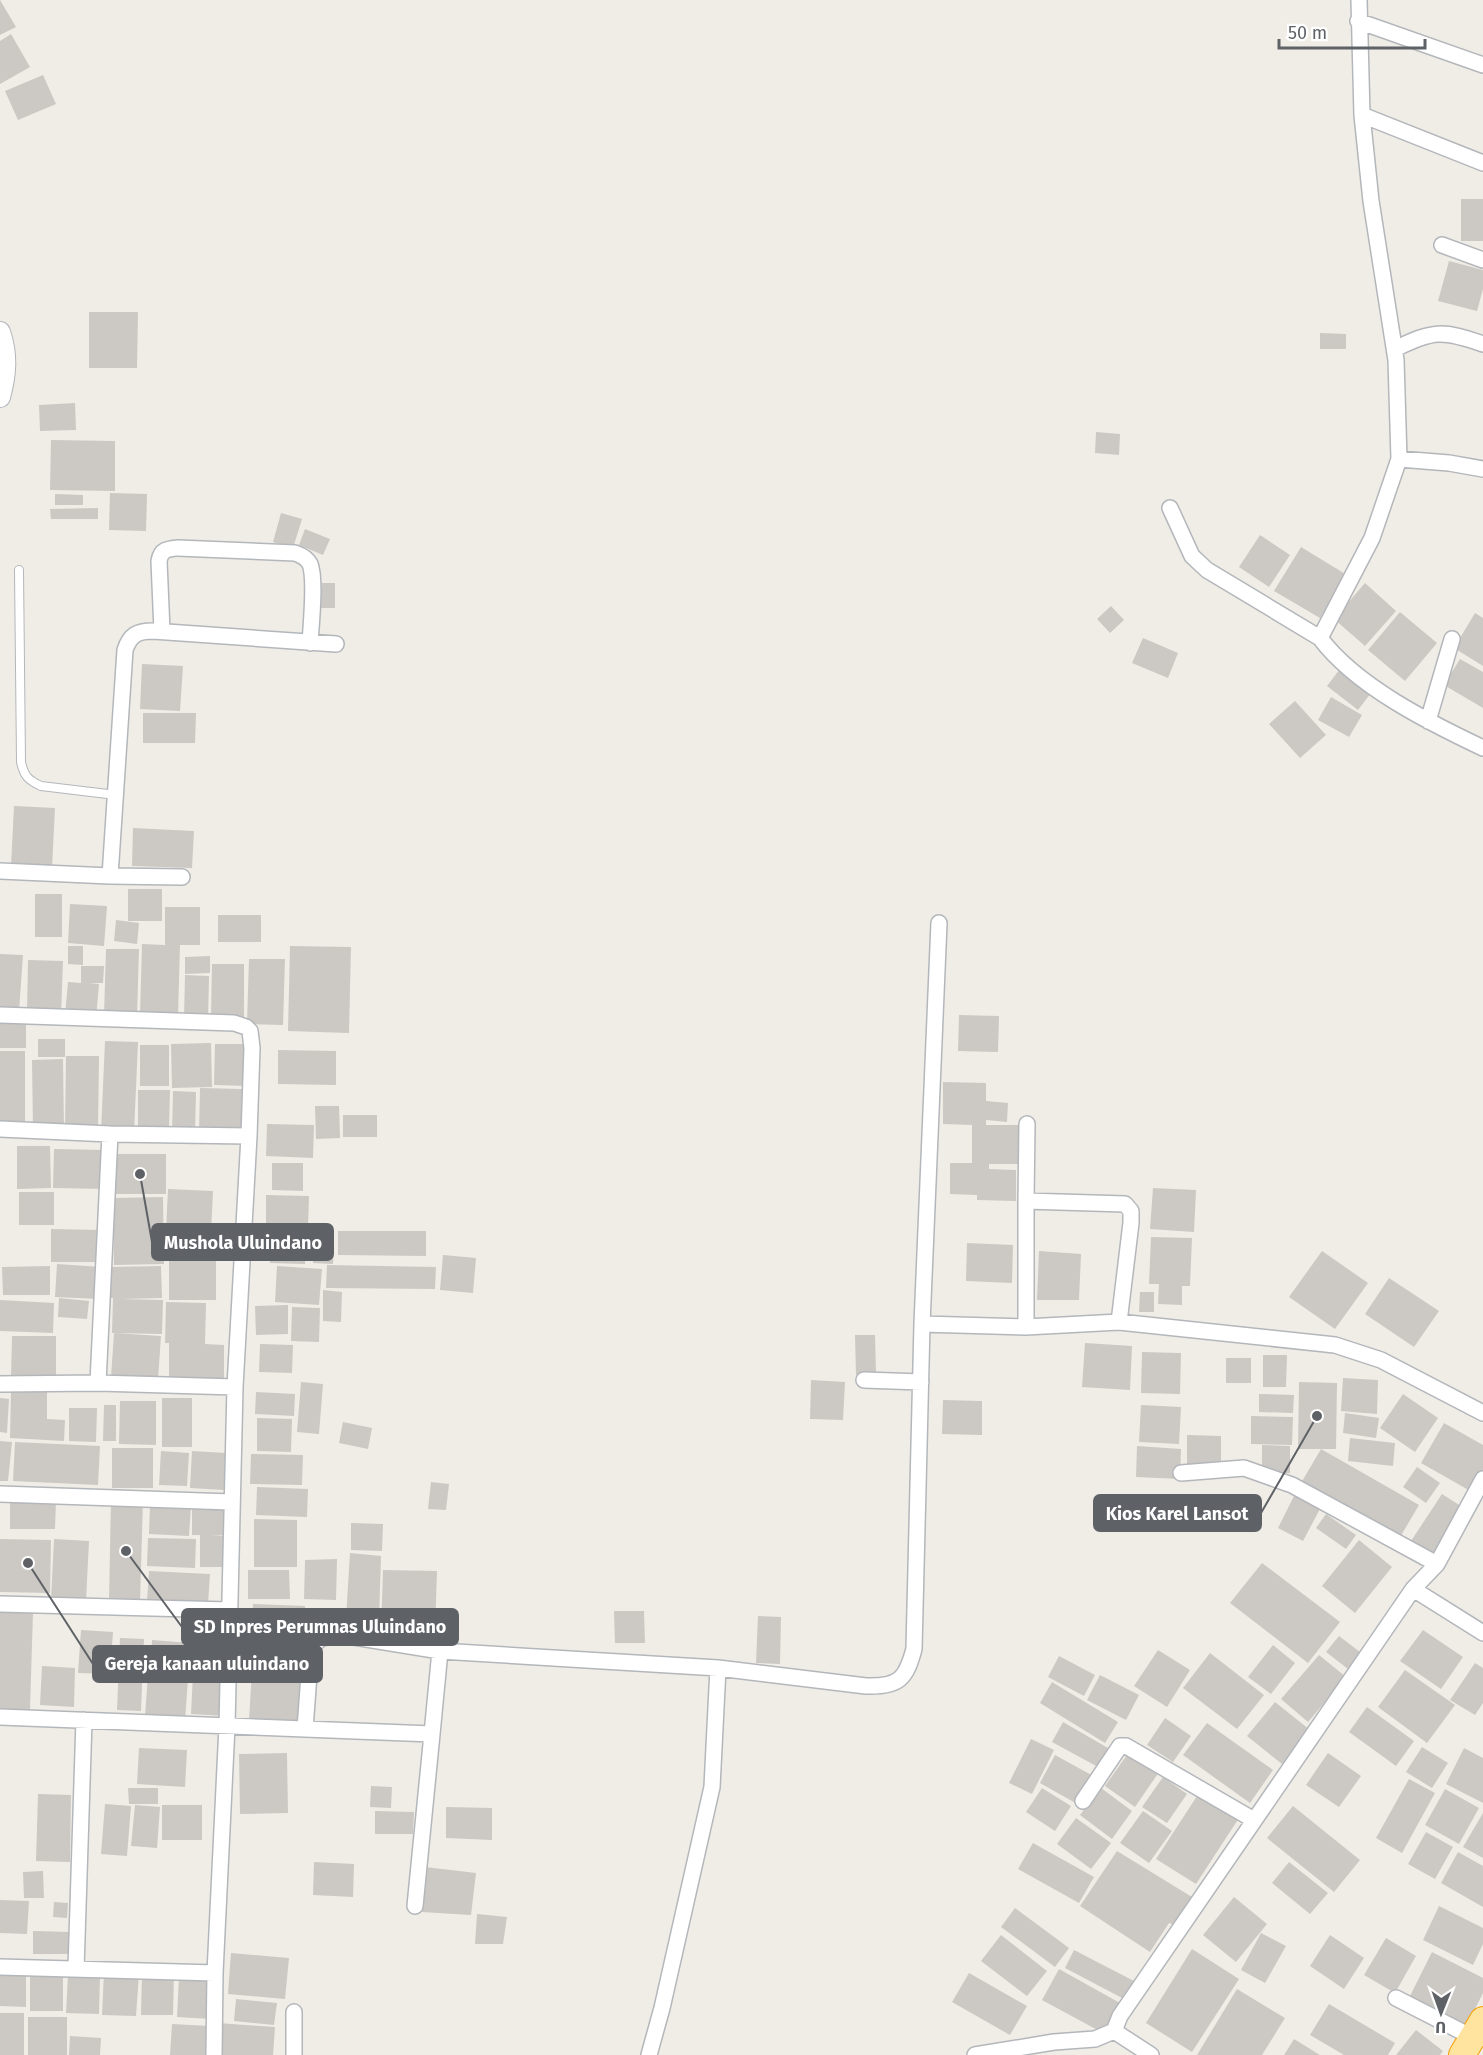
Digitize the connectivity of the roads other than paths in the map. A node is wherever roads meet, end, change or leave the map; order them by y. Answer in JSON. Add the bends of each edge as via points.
{"nodes":[{"id":1,"x":1359,"y":0,"type":"edge"},
{"id":2,"x":1358,"y":21,"type":"junction"},
{"id":3,"x":1483,"y":65,"type":"edge"},
{"id":4,"x":1362,"y":115,"type":"junction"},
{"id":5,"x":1483,"y":163,"type":"edge"},
{"id":6,"x":1442,"y":245,"type":"dead end"},
{"id":7,"x":1483,"y":260,"type":"edge"},
{"id":8,"x":0,"y":332,"type":"edge"},
{"id":9,"x":1483,"y":344,"type":"edge"},
{"id":10,"x":1395,"y":349,"type":"junction"},
{"id":11,"x":0,"y":398,"type":"edge"},
{"id":12,"x":1399,"y":459,"type":"junction"},
{"id":13,"x":1483,"y":469,"type":"edge"},
{"id":14,"x":1170,"y":508,"type":"dead end"},
{"id":15,"x":20,"y":570,"type":"dead end"},
{"id":16,"x":162,"y":631,"type":"junction"},
{"id":17,"x":1320,"y":638,"type":"junction"},
{"id":18,"x":1452,"y":639,"type":"dead end"},
{"id":19,"x":310,"y":643,"type":"junction"},
{"id":20,"x":336,"y":644,"type":"dead end"},
{"id":21,"x":1428,"y":721,"type":"junction"},
{"id":22,"x":1483,"y":748,"type":"edge"},
{"id":23,"x":116,"y":795,"type":"junction"},
{"id":24,"x":0,"y":871,"type":"edge"},
{"id":25,"x":110,"y":876,"type":"junction"},
{"id":26,"x":182,"y":877,"type":"dead end"},
{"id":27,"x":939,"y":923,"type":"dead end"},
{"id":28,"x":0,"y":1015,"type":"edge"},
{"id":29,"x":1028,"y":1124,"type":"dead end"},
{"id":30,"x":0,"y":1129,"type":"edge"},
{"id":31,"x":110,"y":1134,"type":"junction"},
{"id":32,"x":249,"y":1136,"type":"junction"},
{"id":33,"x":1026,"y":1201,"type":"junction"},
{"id":34,"x":1119,"y":1322,"type":"junction"},
{"id":35,"x":922,"y":1324,"type":"junction"},
{"id":36,"x":1026,"y":1327,"type":"junction"},
{"id":37,"x":864,"y":1380,"type":"dead end"},
{"id":38,"x":921,"y":1382,"type":"junction"},
{"id":39,"x":98,"y":1383,"type":"junction"},
{"id":40,"x":0,"y":1384,"type":"edge"},
{"id":41,"x":235,"y":1387,"type":"junction"},
{"id":42,"x":1483,"y":1413,"type":"edge"},
{"id":43,"x":1181,"y":1473,"type":"dead end"},
{"id":44,"x":1483,"y":1479,"type":"edge"},
{"id":45,"x":0,"y":1494,"type":"edge"},
{"id":46,"x":231,"y":1502,"type":"junction"},
{"id":47,"x":1437,"y":1564,"type":"junction"},
{"id":48,"x":1413,"y":1589,"type":"junction"},
{"id":49,"x":0,"y":1604,"type":"edge"},
{"id":50,"x":229,"y":1610,"type":"junction"},
{"id":51,"x":1483,"y":1633,"type":"edge"},
{"id":52,"x":440,"y":1651,"type":"junction"},
{"id":53,"x":718,"y":1668,"type":"junction"},
{"id":54,"x":0,"y":1717,"type":"edge"},
{"id":55,"x":84,"y":1720,"type":"junction"},
{"id":56,"x":227,"y":1726,"type":"junction"},
{"id":57,"x":305,"y":1729,"type":"junction"},
{"id":58,"x":432,"y":1734,"type":"junction"},
{"id":59,"x":1083,"y":1801,"type":"dead end"},
{"id":60,"x":1254,"y":1820,"type":"junction"},
{"id":61,"x":415,"y":1906,"type":"dead end"},
{"id":62,"x":0,"y":1967,"type":"edge"},
{"id":63,"x":76,"y":1969,"type":"junction"},
{"id":64,"x":215,"y":1973,"type":"junction"},
{"id":65,"x":1396,"y":1998,"type":"dead end"},
{"id":66,"x":294,"y":2012,"type":"dead end"},
{"id":67,"x":1114,"y":2031,"type":"junction"},
{"id":68,"x":1473,"y":2043,"type":"edge"},
{"id":69,"x":214,"y":2055,"type":"edge"},
{"id":70,"x":294,"y":2055,"type":"edge"},
{"id":71,"x":649,"y":2055,"type":"edge"},
{"id":72,"x":975,"y":2055,"type":"edge"},
{"id":73,"x":1151,"y":2055,"type":"edge"}],
"edges":[{"from":1,"to":2,"type":"street"},
{"from":2,"to":3,"type":"street"},
{"from":2,"to":4,"type":"street"},
{"from":4,"to":5,"type":"street"},
{"from":4,"to":10,"type":"street","via":[[1371,201]]},
{"from":6,"to":7,"type":"street"},
{"from":8,"to":11,"type":"street","via":[[6,358]]},
{"from":9,"to":10,"type":"street","via":[[1434,333]]},
{"from":10,"to":12,"type":"street"},
{"from":12,"to":13,"type":"street"},
{"from":12,"to":17,"type":"street","via":[[1372,538]]},
{"from":14,"to":17,"type":"street","via":[[1192,556],[1207,570]]},
{"from":15,"to":23,"type":"lane","via":[[23,774],[41,786]]},
{"from":16,"to":19,"type":"street"},
{"from":16,"to":19,"type":"street","via":[[159,561],[165,550],[295,553],[310,565]]},
{"from":16,"to":23,"type":"street","via":[[133,635],[125,650]]},
{"from":17,"to":21,"type":"street","via":[[1335,658]]},
{"from":18,"to":21,"type":"street"},
{"from":19,"to":20,"type":"street"},
{"from":21,"to":22,"type":"street"},
{"from":23,"to":25,"type":"street"},
{"from":24,"to":25,"type":"street"},
{"from":25,"to":26,"type":"street"},
{"from":27,"to":35,"type":"street"},
{"from":28,"to":32,"type":"street","via":[[234,1023],[246,1027],[252,1048]]},
{"from":29,"to":33,"type":"street"},
{"from":30,"to":31,"type":"street"},
{"from":31,"to":32,"type":"street"},
{"from":31,"to":39,"type":"street"},
{"from":32,"to":41,"type":"street"},
{"from":33,"to":34,"type":"street","via":[[1128,1206],[1132,1215]]},
{"from":33,"to":36,"type":"street"},
{"from":34,"to":36,"type":"street"},
{"from":34,"to":42,"type":"street","via":[[1348,1348],[1381,1360]]},
{"from":35,"to":36,"type":"street"},
{"from":35,"to":38,"type":"street"},
{"from":37,"to":38,"type":"street"},
{"from":38,"to":53,"type":"street","via":[[914,1648],[902,1678],[881,1687]]},
{"from":39,"to":40,"type":"street"},
{"from":39,"to":41,"type":"street"},
{"from":41,"to":46,"type":"street"},
{"from":43,"to":47,"type":"street","via":[[1244,1468],[1292,1485]]},
{"from":44,"to":47,"type":"street"},
{"from":45,"to":46,"type":"street"},
{"from":46,"to":50,"type":"street"},
{"from":47,"to":48,"type":"street"},
{"from":48,"to":51,"type":"street"},
{"from":48,"to":60,"type":"street"},
{"from":49,"to":50,"type":"street"},
{"from":50,"to":56,"type":"street"},
{"from":52,"to":53,"type":"street"},
{"from":52,"to":57,"type":"street","via":[[348,1636],[320,1639],[313,1646],[310,1661]]},
{"from":52,"to":58,"type":"street"},
{"from":53,"to":71,"type":"street","via":[[712,1787]]},
{"from":54,"to":55,"type":"street"},
{"from":55,"to":56,"type":"street"},
{"from":55,"to":63,"type":"street"},
{"from":56,"to":57,"type":"street"},
{"from":56,"to":64,"type":"street"},
{"from":57,"to":58,"type":"street"},
{"from":58,"to":61,"type":"street"},
{"from":59,"to":60,"type":"street","via":[[1120,1746],[1126,1746]]},
{"from":60,"to":67,"type":"street","via":[[1126,2007]]},
{"from":62,"to":63,"type":"street"},
{"from":63,"to":64,"type":"street"},
{"from":64,"to":69,"type":"street"},
{"from":65,"to":68,"type":"street"},
{"from":66,"to":70,"type":"street"},
{"from":67,"to":72,"type":"street","via":[[1095,2039]]},
{"from":67,"to":73,"type":"street"}]}
